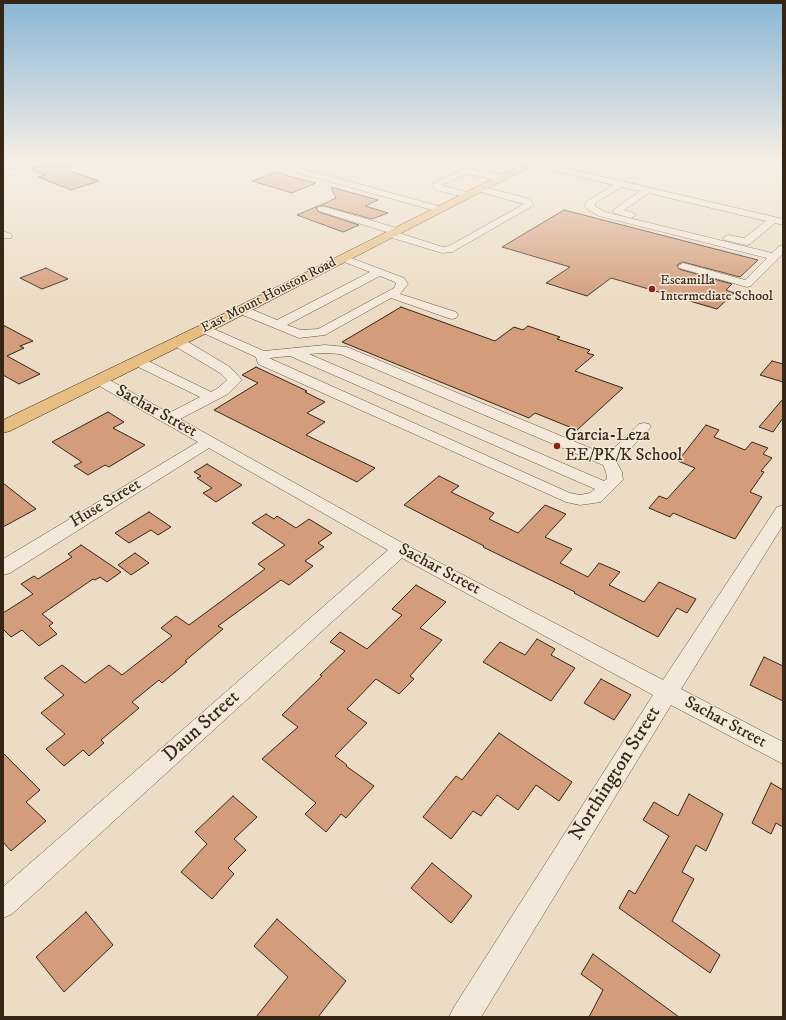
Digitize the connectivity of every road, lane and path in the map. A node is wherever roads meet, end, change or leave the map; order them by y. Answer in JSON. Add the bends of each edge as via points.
{"nodes":[{"id":1,"x":324,"y":210,"type":"edge"},
{"id":2,"x":438,"y":210,"type":"edge"},
{"id":3,"x":522,"y":210,"type":"edge"},
{"id":4,"x":594,"y":210,"type":"edge"},
{"id":5,"x":619,"y":210,"type":"edge"},
{"id":6,"x":729,"y":210,"type":"edge"},
{"id":7,"x":773,"y":220,"type":"junction"},
{"id":8,"x":783,"y":222,"type":"edge"},
{"id":9,"x":393,"y":233,"type":"junction"},
{"id":10,"x":783,"y":248,"type":"edge"},
{"id":11,"x":774,"y":257,"type":"junction"},
{"id":12,"x":343,"y":258,"type":"junction"},
{"id":13,"x":683,"y":266,"type":"dead end"},
{"id":14,"x":379,"y":272,"type":"junction"},
{"id":15,"x":392,"y":277,"type":"junction"},
{"id":16,"x":390,"y":294,"type":"junction"},
{"id":17,"x":242,"y":310,"type":"junction"},
{"id":18,"x":452,"y":315,"type":"dead end"},
{"id":19,"x":277,"y":325,"type":"junction"},
{"id":20,"x":205,"y":329,"type":"junction"},
{"id":21,"x":291,"y":331,"type":"junction"},
{"id":22,"x":178,"y":342,"type":"junction"},
{"id":23,"x":293,"y":353,"type":"junction"},
{"id":24,"x":262,"y":355,"type":"junction"},
{"id":25,"x":137,"y":361,"type":"junction"},
{"id":26,"x":98,"y":380,"type":"junction"},
{"id":27,"x":210,"y":397,"type":"junction"},
{"id":28,"x":169,"y":419,"type":"junction"},
{"id":29,"x":3,"y":427,"type":"edge"},
{"id":30,"x":644,"y":427,"type":"dead end"},
{"id":31,"x":210,"y":441,"type":"junction"},
{"id":32,"x":609,"y":462,"type":"junction"},
{"id":33,"x":606,"y":488,"type":"junction"},
{"id":34,"x":783,"y":512,"type":"edge"},
{"id":35,"x":400,"y":549,"type":"junction"},
{"id":36,"x":3,"y":568,"type":"edge"},
{"id":37,"x":667,"y":692,"type":"junction"},
{"id":38,"x":783,"y":754,"type":"edge"},
{"id":39,"x":3,"y":905,"type":"edge"},
{"id":40,"x":464,"y":1017,"type":"edge"}],
"edges":[{"from":1,"to":9,"type":"street"},
{"from":2,"to":9,"type":"main road","name":"East Mount Houston Road"},
{"from":3,"to":9,"type":"street","via":[[452,249],[442,250]]},
{"from":4,"to":11,"type":"street","via":[[602,214]]},
{"from":5,"to":7,"type":"street","via":[[617,211],[746,242]]},
{"from":6,"to":7,"type":"street"},
{"from":7,"to":8,"type":"street"},
{"from":9,"to":12,"type":"main road","name":"East Mount Houston Road"},
{"from":10,"to":11,"type":"street"},
{"from":11,"to":13,"type":"street","via":[[747,284]]},
{"from":12,"to":14,"type":"street"},
{"from":12,"to":17,"type":"main road","name":"East Mount Houston Road"},
{"from":14,"to":15,"type":"street"},
{"from":14,"to":19,"type":"street"},
{"from":15,"to":16,"type":"street","via":[[400,280],[402,284],[398,290]]},
{"from":15,"to":21,"type":"street"},
{"from":16,"to":18,"type":"street"},
{"from":16,"to":21,"type":"street","via":[[321,332],[299,334]]},
{"from":17,"to":19,"type":"street"},
{"from":17,"to":20,"type":"main road","name":"East Mount Houston Road"},
{"from":19,"to":21,"type":"street"},
{"from":20,"to":22,"type":"main road","name":"East Mount Houston Road"},
{"from":20,"to":24,"type":"street"},
{"from":22,"to":25,"type":"main road","name":"East Mount Houston Road"},
{"from":22,"to":27,"type":"street","via":[[225,370],[235,380]]},
{"from":23,"to":24,"type":"street"},
{"from":23,"to":32,"type":"street","via":[[325,349],[342,350]]},
{"from":23,"to":33,"type":"street"},
{"from":24,"to":33,"type":"street","via":[[263,361],[566,497],[580,500],[595,498]]},
{"from":25,"to":26,"type":"main road","name":"East Mount Houston Road"},
{"from":25,"to":27,"type":"street"},
{"from":26,"to":28,"type":"street","name":"Sachar Street"},
{"from":26,"to":29,"type":"main road","name":"East Mount Houston Road"},
{"from":27,"to":28,"type":"street"},
{"from":28,"to":31,"type":"street","name":"Sachar Street"},
{"from":30,"to":32,"type":"street"},
{"from":31,"to":35,"type":"street","name":"Sachar Street"},
{"from":31,"to":36,"type":"street","name":"Huse Street"},
{"from":32,"to":33,"type":"street","via":[[615,480]]},
{"from":34,"to":37,"type":"street","name":"Northington Street"},
{"from":35,"to":37,"type":"street","name":"Sachar Street"},
{"from":35,"to":39,"type":"street","name":"Daun Street"},
{"from":37,"to":38,"type":"street","name":"Sachar Street"},
{"from":37,"to":40,"type":"street","name":"Northington Street"}]}
